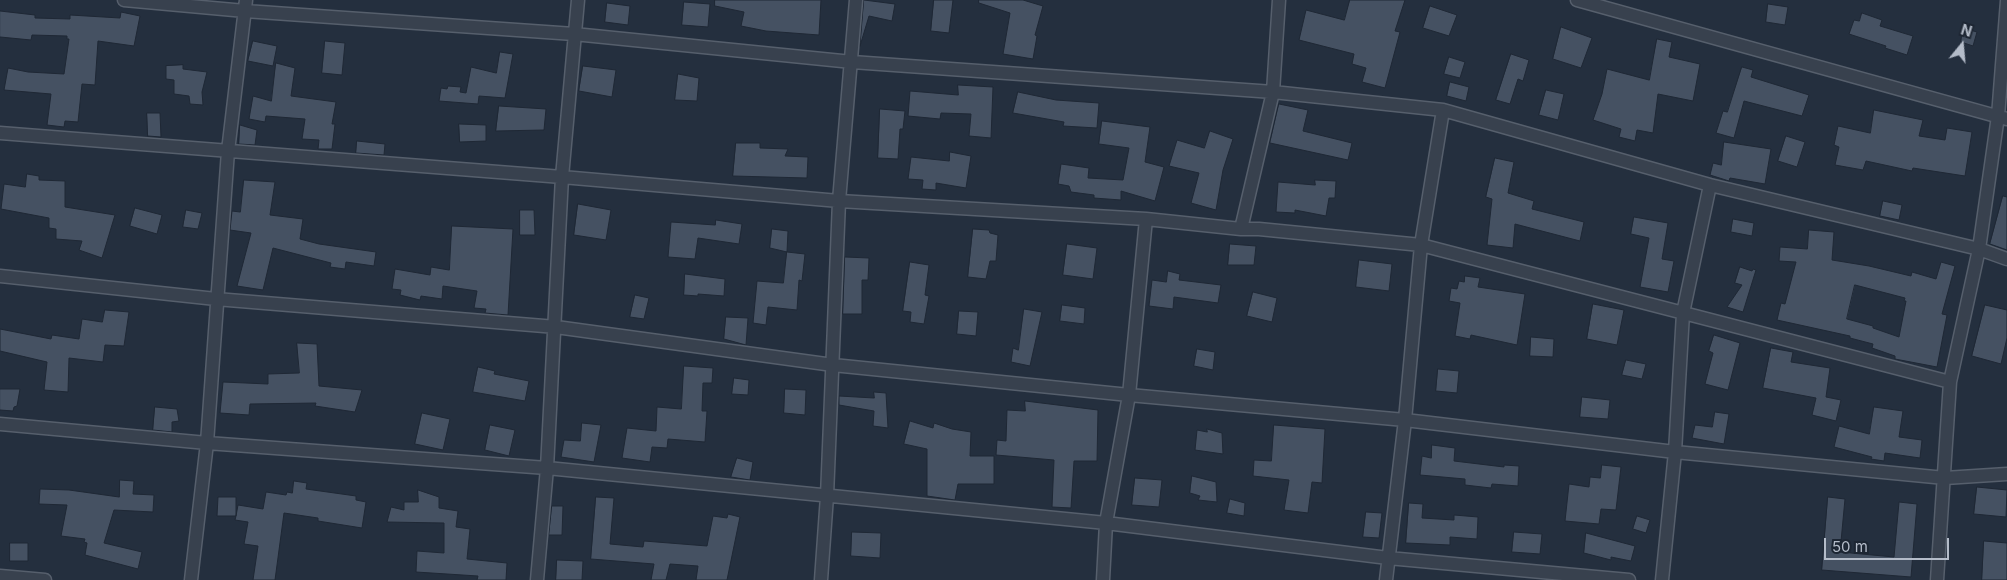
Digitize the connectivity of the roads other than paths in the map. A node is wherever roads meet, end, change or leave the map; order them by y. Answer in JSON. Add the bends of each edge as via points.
{"nodes":[{"id":1,"x":124,"y":0,"type":"edge"},
{"id":2,"x":578,"y":0,"type":"edge"},
{"id":3,"x":856,"y":0,"type":"edge"},
{"id":4,"x":1279,"y":0,"type":"edge"},
{"id":5,"x":1577,"y":0,"type":"edge"},
{"id":6,"x":2007,"y":1,"type":"edge"},
{"id":7,"x":245,"y":5,"type":"edge"},
{"id":8,"x":574,"y":34,"type":"junction"},
{"id":9,"x":852,"y":62,"type":"junction"},
{"id":10,"x":1273,"y":92,"type":"junction"},
{"id":11,"x":1443,"y":110,"type":"junction"},
{"id":12,"x":2002,"y":117,"type":"edge"},
{"id":13,"x":0,"y":132,"type":"edge"},
{"id":14,"x":228,"y":151,"type":"junction"},
{"id":15,"x":562,"y":177,"type":"junction"},
{"id":16,"x":1710,"y":185,"type":"junction"},
{"id":17,"x":839,"y":201,"type":"junction"},
{"id":18,"x":1146,"y":219,"type":"junction"},
{"id":19,"x":1241,"y":229,"type":"junction"},
{"id":20,"x":1420,"y":245,"type":"junction"},
{"id":21,"x":1979,"y":249,"type":"junction"},
{"id":22,"x":2007,"y":258,"type":"edge"},
{"id":23,"x":0,"y":276,"type":"edge"},
{"id":24,"x":216,"y":299,"type":"junction"},
{"id":25,"x":1682,"y":313,"type":"junction"},
{"id":26,"x":556,"y":327,"type":"junction"},
{"id":27,"x":833,"y":366,"type":"junction"},
{"id":28,"x":1950,"y":382,"type":"junction"},
{"id":29,"x":1129,"y":395,"type":"junction"},
{"id":30,"x":1405,"y":420,"type":"junction"},
{"id":31,"x":0,"y":424,"type":"edge"},
{"id":32,"x":207,"y":443,"type":"junction"},
{"id":33,"x":1675,"y":452,"type":"junction"},
{"id":34,"x":547,"y":468,"type":"junction"},
{"id":35,"x":2007,"y":474,"type":"edge"},
{"id":36,"x":1945,"y":478,"type":"junction"},
{"id":37,"x":828,"y":496,"type":"junction"},
{"id":38,"x":1106,"y":523,"type":"junction"},
{"id":39,"x":1388,"y":558,"type":"junction"},
{"id":40,"x":0,"y":576,"type":"edge"},
{"id":41,"x":45,"y":580,"type":"edge"},
{"id":42,"x":191,"y":580,"type":"edge"},
{"id":43,"x":537,"y":580,"type":"edge"},
{"id":44,"x":821,"y":580,"type":"edge"},
{"id":45,"x":1102,"y":580,"type":"edge"},
{"id":46,"x":1386,"y":580,"type":"edge"},
{"id":47,"x":1629,"y":580,"type":"edge"},
{"id":48,"x":1662,"y":580,"type":"edge"},
{"id":49,"x":1937,"y":580,"type":"edge"}],
"edges":[{"from":1,"to":7,"type":"street"},
{"from":2,"to":8,"type":"street"},
{"from":3,"to":9,"type":"street"},
{"from":4,"to":10,"type":"street"},
{"from":5,"to":12,"type":"street"},
{"from":6,"to":12,"type":"street"},
{"from":7,"to":8,"type":"street"},
{"from":7,"to":14,"type":"street"},
{"from":8,"to":9,"type":"street"},
{"from":8,"to":15,"type":"street"},
{"from":9,"to":10,"type":"street"},
{"from":9,"to":17,"type":"street"},
{"from":10,"to":11,"type":"street"},
{"from":10,"to":19,"type":"street"},
{"from":11,"to":16,"type":"street"},
{"from":11,"to":20,"type":"street"},
{"from":12,"to":21,"type":"street"},
{"from":13,"to":14,"type":"street"},
{"from":14,"to":15,"type":"street"},
{"from":14,"to":24,"type":"street"},
{"from":15,"to":17,"type":"street"},
{"from":15,"to":26,"type":"street"},
{"from":16,"to":21,"type":"street"},
{"from":16,"to":25,"type":"street"},
{"from":17,"to":18,"type":"street"},
{"from":17,"to":27,"type":"street"},
{"from":18,"to":19,"type":"street"},
{"from":18,"to":29,"type":"street"},
{"from":19,"to":20,"type":"street","via":[[1259,228]]},
{"from":20,"to":25,"type":"street"},
{"from":20,"to":30,"type":"street"},
{"from":21,"to":22,"type":"street"},
{"from":21,"to":28,"type":"street"},
{"from":23,"to":24,"type":"street"},
{"from":24,"to":26,"type":"street"},
{"from":24,"to":32,"type":"street"},
{"from":25,"to":28,"type":"street"},
{"from":25,"to":33,"type":"street"},
{"from":26,"to":27,"type":"street"},
{"from":26,"to":34,"type":"street"},
{"from":27,"to":29,"type":"street"},
{"from":27,"to":37,"type":"street"},
{"from":28,"to":36,"type":"street"},
{"from":29,"to":30,"type":"street"},
{"from":29,"to":38,"type":"street"},
{"from":30,"to":33,"type":"street"},
{"from":30,"to":39,"type":"street"},
{"from":31,"to":32,"type":"street"},
{"from":32,"to":34,"type":"street"},
{"from":32,"to":42,"type":"street"},
{"from":33,"to":36,"type":"street"},
{"from":33,"to":48,"type":"street"},
{"from":34,"to":37,"type":"street"},
{"from":34,"to":43,"type":"street"},
{"from":35,"to":36,"type":"street"},
{"from":36,"to":49,"type":"street"},
{"from":37,"to":38,"type":"street"},
{"from":37,"to":44,"type":"street"},
{"from":38,"to":39,"type":"street"},
{"from":38,"to":45,"type":"street"},
{"from":39,"to":46,"type":"street"},
{"from":39,"to":47,"type":"street"},
{"from":40,"to":41,"type":"street"}]}
